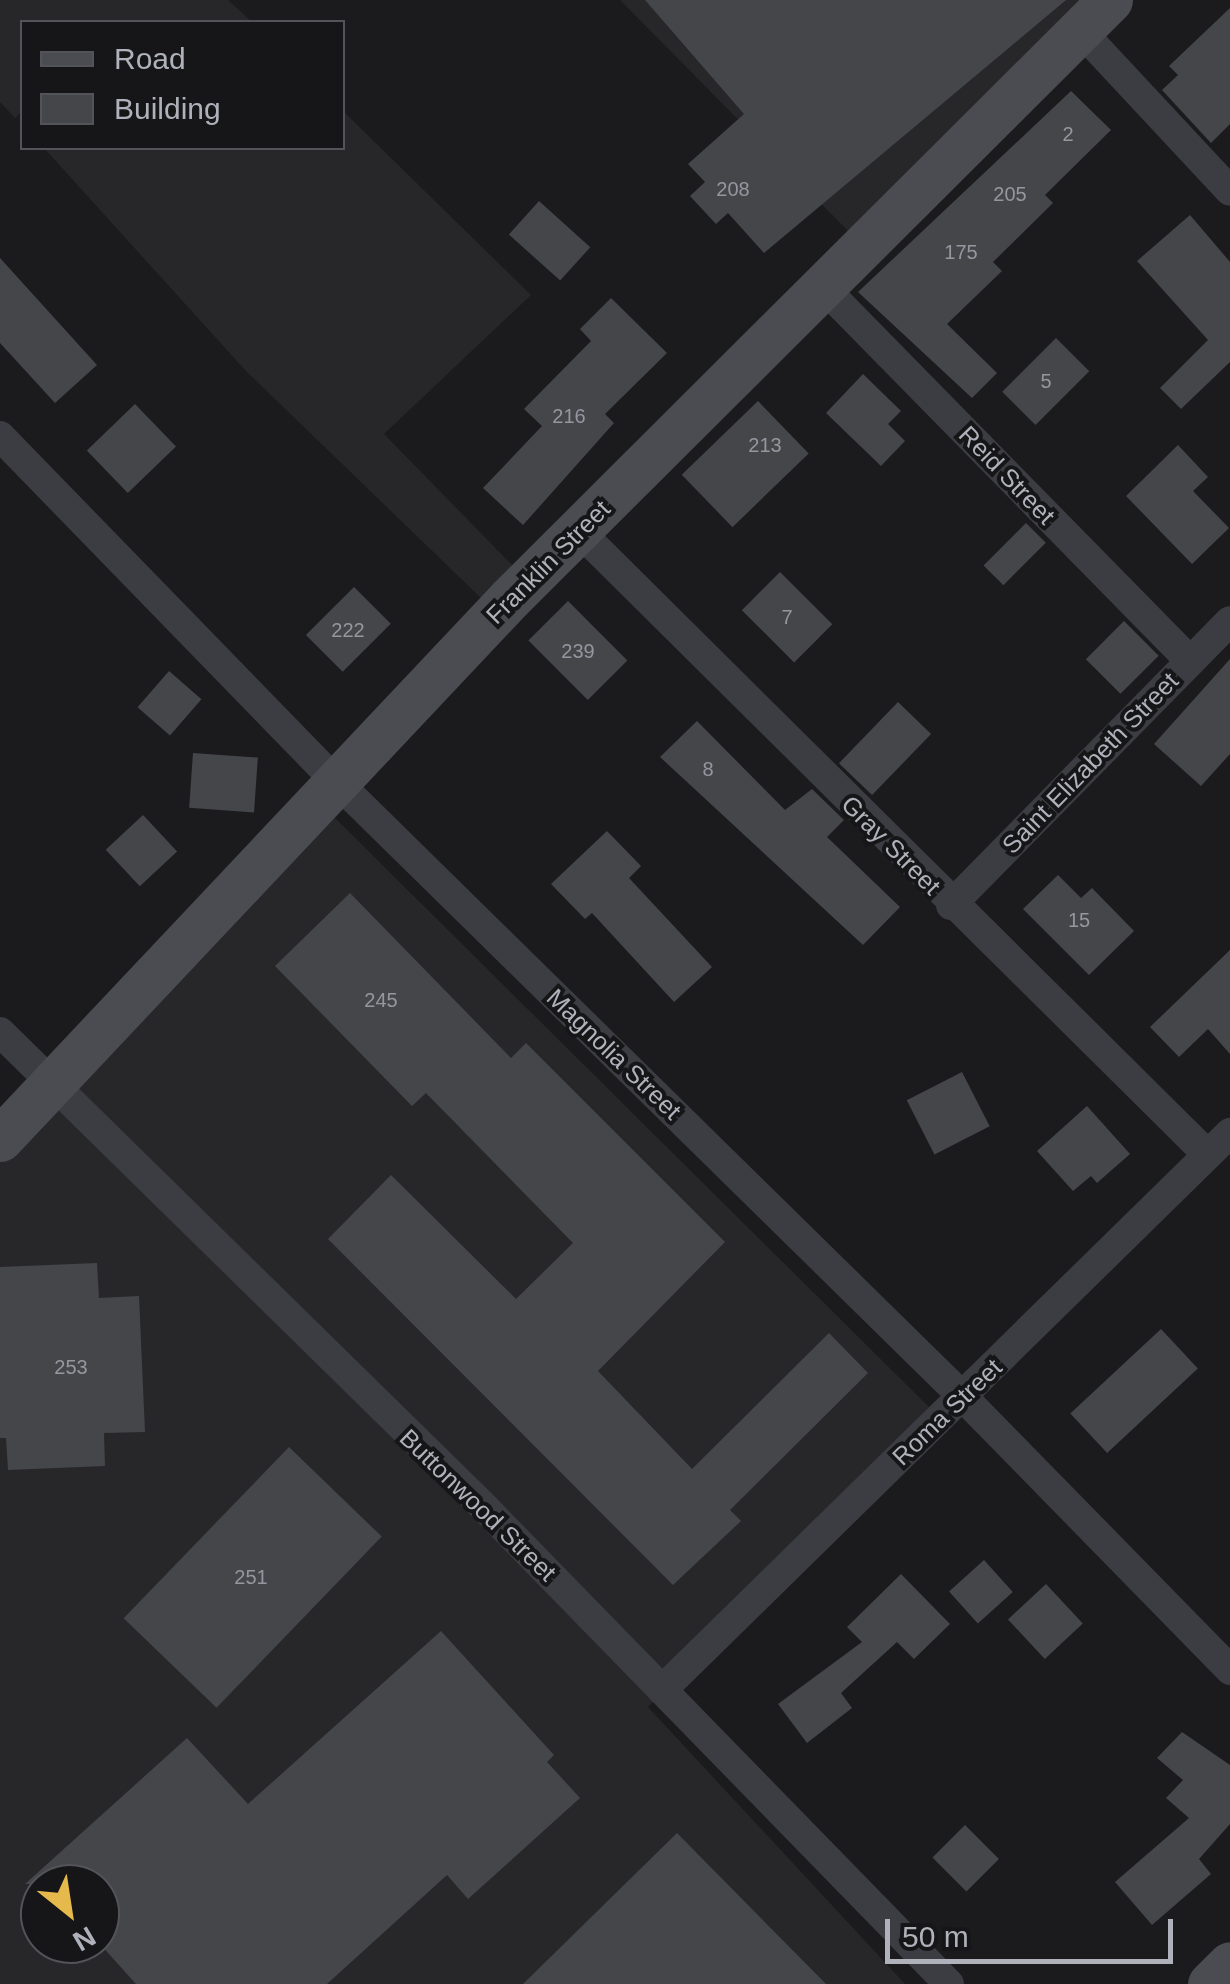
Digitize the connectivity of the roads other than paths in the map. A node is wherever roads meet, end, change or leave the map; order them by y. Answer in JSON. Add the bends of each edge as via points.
{"nodes":[{"id":1,"x":1095,"y":15,"type":"edge"},
{"id":2,"x":1230,"y":191,"type":"edge"},
{"id":3,"x":825,"y":289,"type":"junction"},
{"id":4,"x":0,"y":436,"type":"edge"},
{"id":5,"x":580,"y":532,"type":"junction"},
{"id":6,"x":1230,"y":621,"type":"edge"},
{"id":7,"x":1190,"y":661,"type":"junction"},
{"id":8,"x":336,"y":781,"type":"junction"},
{"id":9,"x":951,"y":905,"type":"junction"},
{"id":10,"x":0,"y":1032,"type":"edge"},
{"id":11,"x":51,"y":1084,"type":"junction"},
{"id":12,"x":1230,"y":1133,"type":"edge"},
{"id":13,"x":0,"y":1138,"type":"edge"},
{"id":14,"x":1207,"y":1154,"type":"junction"},
{"id":15,"x":963,"y":1397,"type":"junction"},
{"id":16,"x":1230,"y":1670,"type":"edge"},
{"id":17,"x":662,"y":1690,"type":"junction"},
{"id":18,"x":1230,"y":1964,"type":"edge"},
{"id":19,"x":949,"y":1984,"type":"edge"},
{"id":20,"x":1210,"y":1984,"type":"edge"}],
"edges":[{"from":1,"to":2,"type":"street"},
{"from":1,"to":3,"type":"street","name":"Franklin Street"},
{"from":3,"to":5,"type":"street","name":"Franklin Street"},
{"from":3,"to":7,"type":"street","name":"Reid Street"},
{"from":4,"to":8,"type":"street","name":"Magnolia Street"},
{"from":5,"to":8,"type":"street","name":"Franklin Street"},
{"from":5,"to":9,"type":"street","name":"Gray Street"},
{"from":6,"to":7,"type":"street","name":"Saint Elizabeth Street"},
{"from":7,"to":9,"type":"street","name":"Saint Elizabeth Street"},
{"from":8,"to":11,"type":"street","name":"Franklin Street"},
{"from":8,"to":15,"type":"street","name":"Magnolia Street"},
{"from":9,"to":14,"type":"street","name":"Gray Street"},
{"from":10,"to":11,"type":"street","name":"Buttonwood Street"},
{"from":11,"to":13,"type":"street","name":"Franklin Street"},
{"from":11,"to":17,"type":"street","name":"Buttonwood Street"},
{"from":12,"to":14,"type":"street","name":"Roma Street"},
{"from":14,"to":15,"type":"street","name":"Roma Street"},
{"from":15,"to":16,"type":"street","name":"Magnolia Street"},
{"from":15,"to":17,"type":"street","name":"Roma Street"},
{"from":17,"to":19,"type":"street","name":"Buttonwood Street"},
{"from":18,"to":20,"type":"street"}]}
